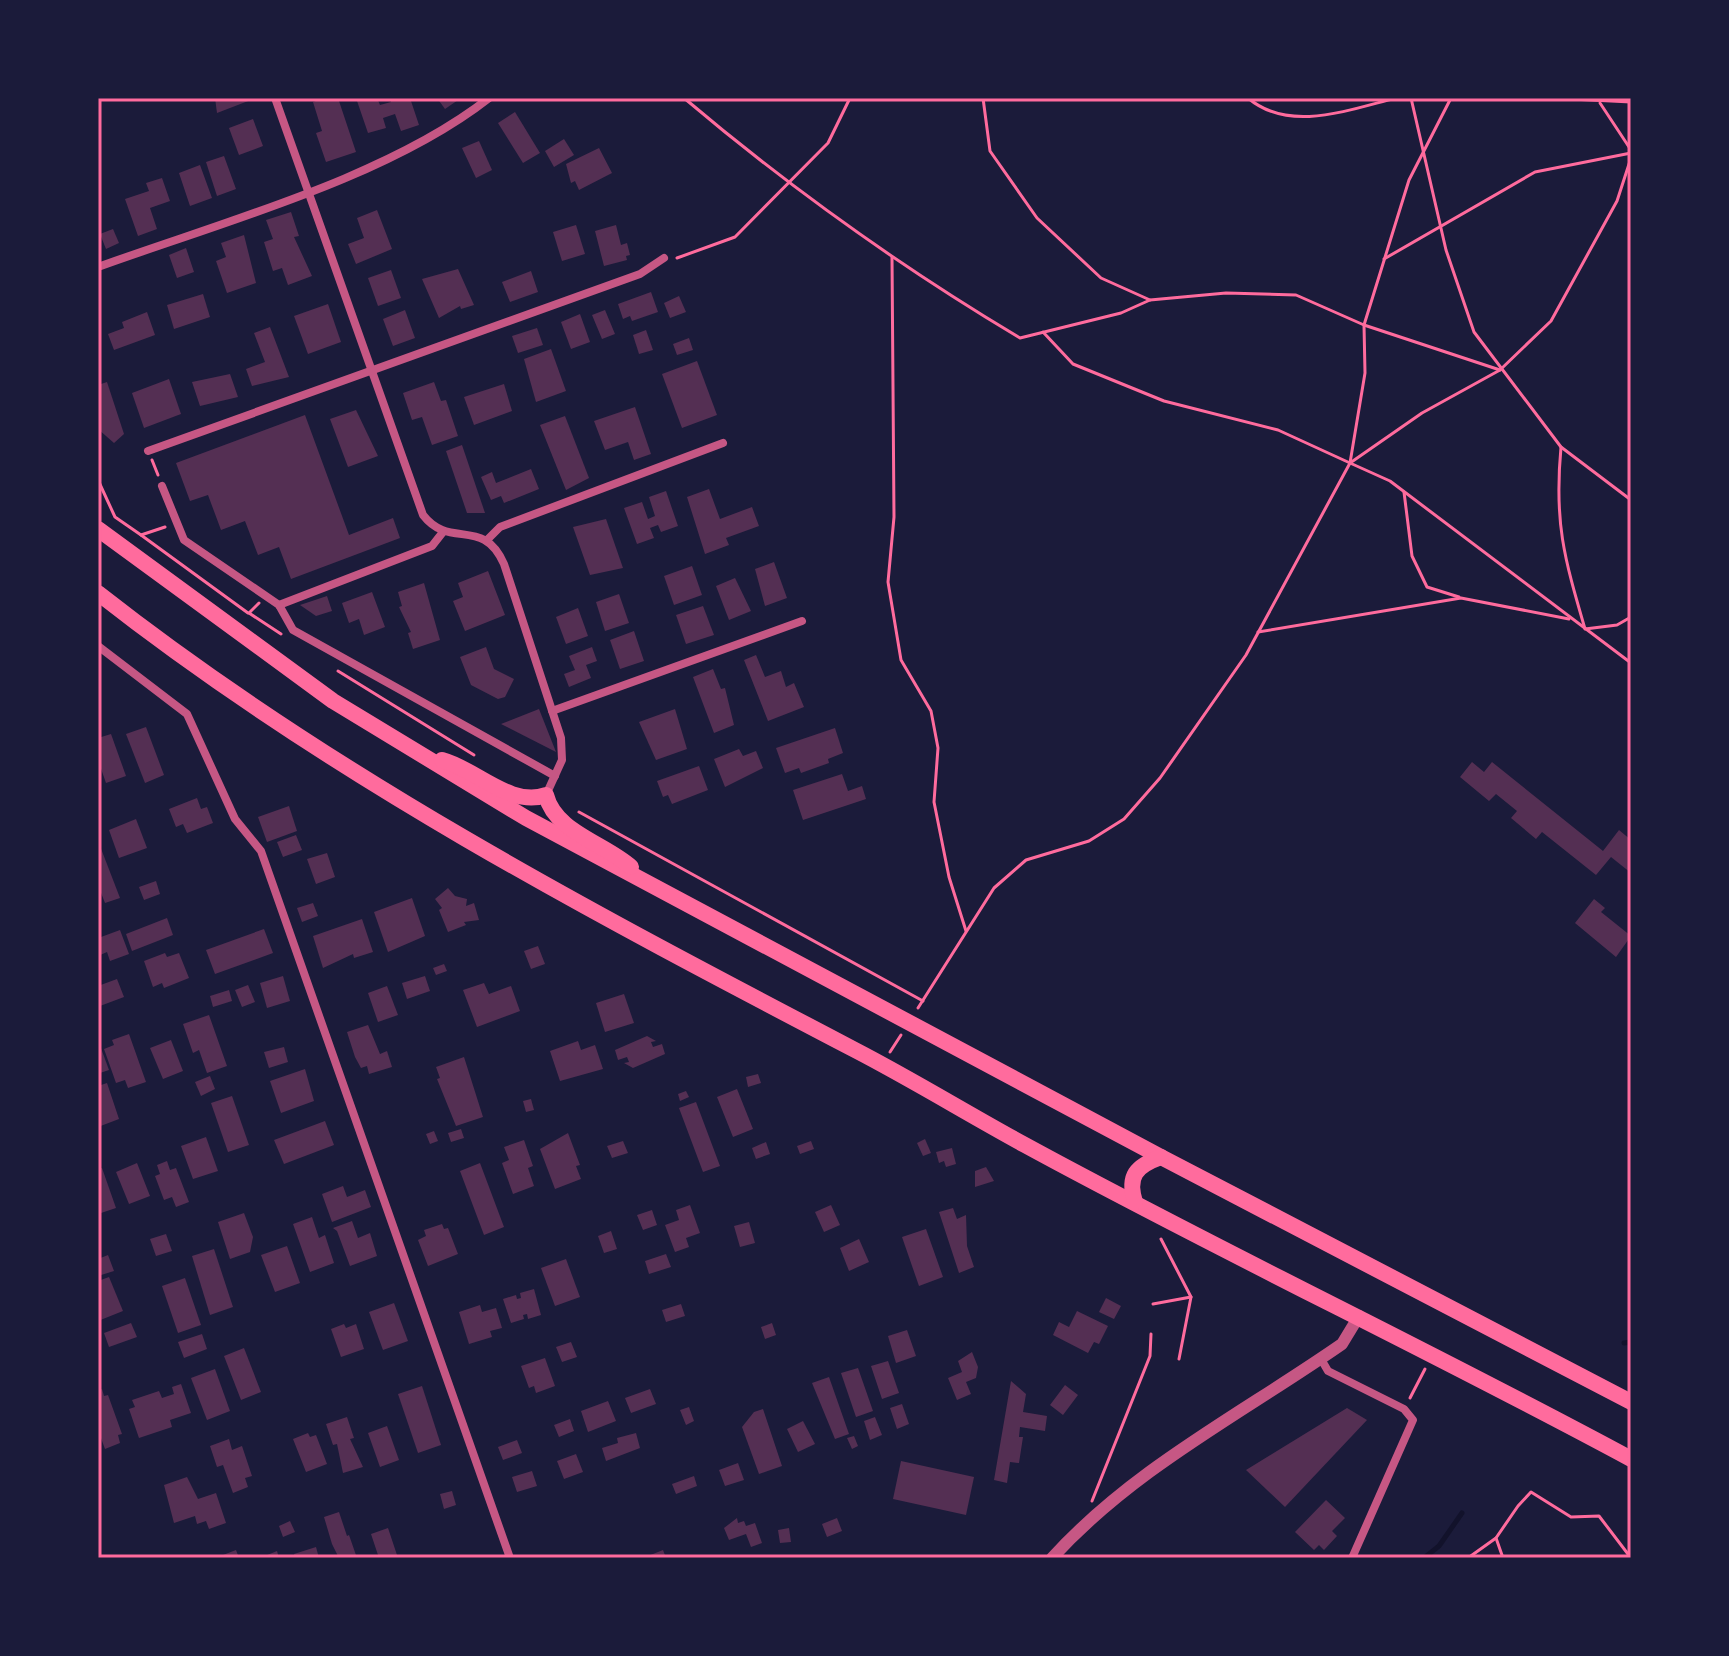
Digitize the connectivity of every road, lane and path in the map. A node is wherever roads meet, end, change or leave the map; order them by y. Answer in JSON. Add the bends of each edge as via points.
{"nodes":[{"id":1,"x":275,"y":98,"type":"edge"},
{"id":2,"x":489,"y":98,"type":"edge"},
{"id":3,"x":684,"y":98,"type":"edge"},
{"id":4,"x":839,"y":98,"type":"edge"},
{"id":5,"x":983,"y":98,"type":"edge"},
{"id":6,"x":1248,"y":98,"type":"edge"},
{"id":7,"x":1396,"y":98,"type":"edge"},
{"id":8,"x":1411,"y":98,"type":"edge"},
{"id":9,"x":1451,"y":98,"type":"edge"},
{"id":10,"x":1551,"y":98,"type":"edge"},
{"id":11,"x":849,"y":100,"type":"edge"},
{"id":12,"x":1599,"y":101,"type":"junction"},
{"id":13,"x":1631,"y":102,"type":"edge"},
{"id":14,"x":1422,"y":149,"type":"junction"},
{"id":15,"x":1631,"y":154,"type":"edge"},
{"id":16,"x":791,"y":184,"type":"junction"},
{"id":17,"x":308,"y":191,"type":"junction"},
{"id":18,"x":1440,"y":226,"type":"junction"},
{"id":19,"x":892,"y":257,"type":"junction"},
{"id":20,"x":664,"y":258,"type":"joint"},
{"id":21,"x":1384,"y":259,"type":"junction"},
{"id":22,"x":98,"y":267,"type":"edge"},
{"id":23,"x":1150,"y":300,"type":"junction"},
{"id":24,"x":1364,"y":325,"type":"junction"},
{"id":25,"x":1043,"y":332,"type":"junction"},
{"id":26,"x":1500,"y":370,"type":"junction"},
{"id":27,"x":370,"y":372,"type":"junction"},
{"id":28,"x":723,"y":443,"type":"dead end"},
{"id":29,"x":1561,"y":447,"type":"junction"},
{"id":30,"x":148,"y":451,"type":"joint"},
{"id":31,"x":1350,"y":463,"type":"junction"},
{"id":32,"x":98,"y":480,"type":"edge"},
{"id":33,"x":162,"y":486,"type":"joint"},
{"id":34,"x":1404,"y":492,"type":"junction"},
{"id":35,"x":1631,"y":500,"type":"edge"},
{"id":36,"x":176,"y":523,"type":"junction"},
{"id":37,"x":98,"y":529,"type":"edge"},
{"id":38,"x":443,"y":532,"type":"junction"},
{"id":39,"x":141,"y":535,"type":"junction"},
{"id":40,"x":488,"y":539,"type":"junction"},
{"id":41,"x":98,"y":593,"type":"edge"},
{"id":42,"x":265,"y":596,"type":"junction"},
{"id":43,"x":1461,"y":598,"type":"junction"},
{"id":44,"x":279,"y":605,"type":"junction"},
{"id":45,"x":249,"y":613,"type":"junction"},
{"id":46,"x":1631,"y":617,"type":"edge"},
{"id":47,"x":1573,"y":620,"type":"junction"},
{"id":48,"x":802,"y":621,"type":"dead end"},
{"id":49,"x":1585,"y":629,"type":"junction"},
{"id":50,"x":1258,"y":632,"type":"junction"},
{"id":51,"x":285,"y":637,"type":"dead end"},
{"id":52,"x":98,"y":646,"type":"edge"},
{"id":53,"x":1631,"y":663,"type":"edge"},
{"id":54,"x":334,"y":668,"type":"dead end"},
{"id":55,"x":552,"y":711,"type":"junction"},
{"id":56,"x":422,"y":754,"type":"junction"},
{"id":57,"x":480,"y":758,"type":"dead end"},
{"id":58,"x":555,"y":776,"type":"junction"},
{"id":59,"x":546,"y":795,"type":"junction"},
{"id":60,"x":574,"y":810,"type":"dead end"},
{"id":61,"x":646,"y":882,"type":"junction"},
{"id":62,"x":967,"y":932,"type":"junction"},
{"id":63,"x":923,"y":1001,"type":"junction"},
{"id":64,"x":909,"y":1022,"type":"junction"},
{"id":65,"x":883,"y":1065,"type":"junction"},
{"id":66,"x":1161,"y":1157,"type":"junction"},
{"id":67,"x":1135,"y":1202,"type":"junction"},
{"id":68,"x":1161,"y":1239,"type":"dead end"},
{"id":69,"x":1191,"y":1297,"type":"junction"},
{"id":70,"x":1153,"y":1304,"type":"dead end"},
{"id":71,"x":1359,"y":1316,"type":"junction"},
{"id":72,"x":1151,"y":1334,"type":"dead end"},
{"id":73,"x":1179,"y":1359,"type":"dead end"},
{"id":74,"x":1321,"y":1359,"type":"junction"},
{"id":75,"x":1425,"y":1369,"type":"dead end"},
{"id":76,"x":1631,"y":1402,"type":"edge"},
{"id":77,"x":1404,"y":1409,"type":"junction"},
{"id":78,"x":1628,"y":1455,"type":"edge"},
{"id":79,"x":1100,"y":1510,"type":"junction"},
{"id":80,"x":1496,"y":1538,"type":"junction"},
{"id":81,"x":510,"y":1558,"type":"edge"},
{"id":82,"x":1052,"y":1558,"type":"edge"},
{"id":83,"x":1352,"y":1558,"type":"edge"},
{"id":84,"x":1468,"y":1558,"type":"edge"},
{"id":85,"x":1503,"y":1558,"type":"edge"},
{"id":86,"x":1631,"y":1558,"type":"edge"}],
"edges":[{"from":1,"to":17,"type":"street"},
{"from":2,"to":17,"type":"street","via":[[416,147]]},
{"from":3,"to":16,"type":"path"},
{"from":4,"to":11,"type":"path"},
{"from":5,"to":23,"type":"path","via":[[990,151],[1037,218],[1101,278]]},
{"from":6,"to":7,"type":"path","via":[[1286,118]]},
{"from":8,"to":14,"type":"path"},
{"from":9,"to":14,"type":"path"},
{"from":10,"to":12,"type":"path"},
{"from":11,"to":16,"type":"path","via":[[828,143]]},
{"from":12,"to":13,"type":"path"},
{"from":12,"to":15,"type":"path"},
{"from":14,"to":18,"type":"path"},
{"from":14,"to":21,"type":"path"},
{"from":15,"to":18,"type":"path","via":[[1535,172]]},
{"from":15,"to":26,"type":"path","via":[[1617,201],[1551,321]]},
{"from":16,"to":19,"type":"path"},
{"from":16,"to":20,"type":"path","via":[[735,237],[683,258]]},
{"from":17,"to":22,"type":"street"},
{"from":17,"to":27,"type":"street"},
{"from":18,"to":21,"type":"path"},
{"from":18,"to":26,"type":"path","via":[[1474,332]]},
{"from":19,"to":25,"type":"path","via":[[1020,338]]},
{"from":19,"to":62,"type":"path","via":[[894,517],[888,582],[901,660],[931,711],[938,748],[934,802]]},
{"from":20,"to":27,"type":"street","via":[[640,274]]},
{"from":21,"to":24,"type":"path"},
{"from":23,"to":24,"type":"path","via":[[1226,293],[1296,295]]},
{"from":23,"to":25,"type":"path","via":[[1121,313]]},
{"from":24,"to":26,"type":"path"},
{"from":24,"to":31,"type":"path","via":[[1365,373]]},
{"from":25,"to":31,"type":"path","via":[[1073,364],[1164,401],[1278,430]]},
{"from":26,"to":29,"type":"path"},
{"from":26,"to":31,"type":"path","via":[[1422,413]]},
{"from":27,"to":30,"type":"street"},
{"from":27,"to":38,"type":"street","via":[[423,515]]},
{"from":28,"to":40,"type":"street","via":[[500,527]]},
{"from":29,"to":35,"type":"path"},
{"from":29,"to":49,"type":"path","via":[[1561,550]]},
{"from":30,"to":33,"type":"path"},
{"from":31,"to":34,"type":"path"},
{"from":31,"to":50,"type":"path"},
{"from":32,"to":39,"type":"path","via":[[115,517]]},
{"from":33,"to":36,"type":"street"},
{"from":34,"to":43,"type":"path","via":[[1412,556],[1427,587]]},
{"from":34,"to":47,"type":"path"},
{"from":36,"to":39,"type":"path"},
{"from":36,"to":42,"type":"street","via":[[184,540]]},
{"from":37,"to":56,"type":"highway","via":[[333,701]]},
{"from":38,"to":40,"type":"street"},
{"from":38,"to":44,"type":"street","via":[[432,546]]},
{"from":39,"to":45,"type":"path"},
{"from":40,"to":55,"type":"street","via":[[504,564]]},
{"from":41,"to":65,"type":"highway","via":[[202,670],[409,807],[614,924]]},
{"from":42,"to":44,"type":"street"},
{"from":42,"to":45,"type":"path"},
{"from":43,"to":47,"type":"path"},
{"from":43,"to":50,"type":"path"},
{"from":44,"to":58,"type":"street","via":[[293,630]]},
{"from":45,"to":51,"type":"path"},
{"from":46,"to":49,"type":"path","via":[[1617,625]]},
{"from":47,"to":49,"type":"path"},
{"from":48,"to":55,"type":"street"},
{"from":49,"to":53,"type":"path"},
{"from":50,"to":62,"type":"path","via":[[1160,778],[1124,819],[1089,841],[1026,860],[994,888]]},
{"from":52,"to":81,"type":"street","via":[[187,714],[235,819],[261,851]]},
{"from":54,"to":57,"type":"path"},
{"from":55,"to":58,"type":"street","via":[[564,754]]},
{"from":56,"to":59,"type":"highway","via":[[463,766],[522,798]]},
{"from":56,"to":61,"type":"highway"},
{"from":58,"to":59,"type":"street"},
{"from":59,"to":61,"type":"highway","via":[[565,825],[614,852]]},
{"from":60,"to":63,"type":"path"},
{"from":61,"to":64,"type":"highway"},
{"from":62,"to":63,"type":"path"},
{"from":63,"to":64,"type":"path"},
{"from":64,"to":65,"type":"path"},
{"from":64,"to":66,"type":"highway"},
{"from":65,"to":67,"type":"highway"},
{"from":66,"to":67,"type":"highway","via":[[1133,1175],[1129,1185]]},
{"from":66,"to":76,"type":"highway"},
{"from":67,"to":71,"type":"highway"},
{"from":68,"to":69,"type":"path"},
{"from":69,"to":70,"type":"path"},
{"from":69,"to":73,"type":"path"},
{"from":71,"to":74,"type":"street","via":[[1342,1344]]},
{"from":71,"to":78,"type":"highway"},
{"from":72,"to":79,"type":"path","via":[[1150,1356],[1091,1499]]},
{"from":74,"to":77,"type":"street","via":[[1328,1371]]},
{"from":74,"to":79,"type":"street","via":[[1168,1458]]},
{"from":75,"to":77,"type":"path"},
{"from":77,"to":83,"type":"street","via":[[1413,1420],[1409,1433]]},
{"from":79,"to":82,"type":"street"},
{"from":80,"to":84,"type":"path"},
{"from":80,"to":85,"type":"path"},
{"from":80,"to":86,"type":"path","via":[[1531,1492],[1571,1517],[1599,1516]]}]}
